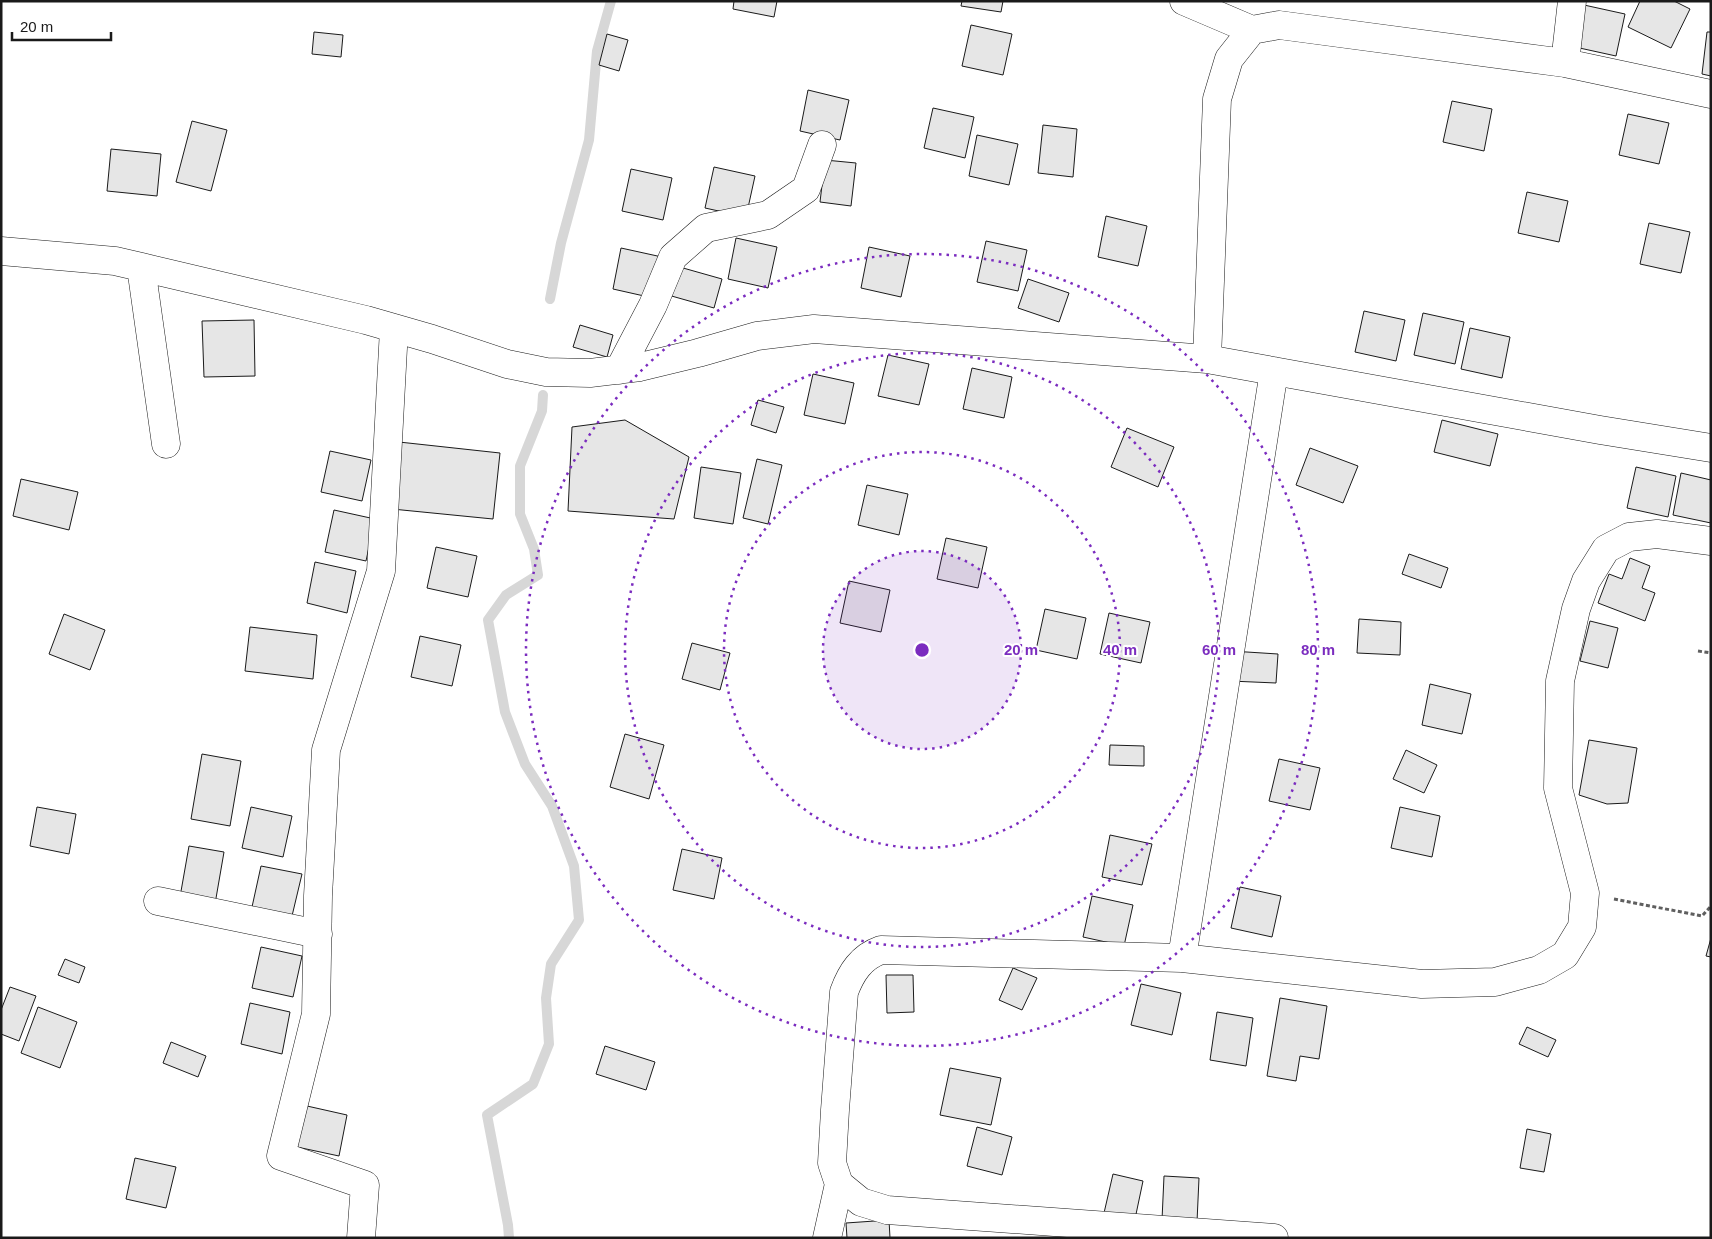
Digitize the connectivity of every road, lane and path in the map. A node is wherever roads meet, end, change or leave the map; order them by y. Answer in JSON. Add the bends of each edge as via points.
{"nodes":[{"id":1,"x":1184,"y":1,"type":"edge"},
{"id":2,"x":1572,"y":1,"type":"edge"},
{"id":3,"x":1252,"y":30,"type":"junction"},
{"id":4,"x":1565,"y":63,"type":"junction"},
{"id":5,"x":1711,"y":94,"type":"edge"},
{"id":6,"x":822,"y":145,"type":"dead end"},
{"id":7,"x":1,"y":251,"type":"edge"},
{"id":8,"x":141,"y":267,"type":"junction"},
{"id":9,"x":394,"y":329,"type":"junction"},
{"id":10,"x":1207,"y":359,"type":"junction"},
{"id":11,"x":619,"y":370,"type":"junction"},
{"id":12,"x":1274,"y":371,"type":"junction"},
{"id":13,"x":166,"y":444,"type":"dead end"},
{"id":14,"x":1711,"y":448,"type":"edge"},
{"id":15,"x":1711,"y":541,"type":"edge"},
{"id":16,"x":1698,"y":651,"type":"dead end"},
{"id":17,"x":1711,"y":653,"type":"edge"},
{"id":18,"x":1585,"y":893,"type":"junction"},
{"id":19,"x":158,"y":902,"type":"dead end"},
{"id":20,"x":1711,"y":906,"type":"edge"},
{"id":21,"x":318,"y":934,"type":"junction"},
{"id":22,"x":1182,"y":958,"type":"junction"},
{"id":23,"x":839,"y":1184,"type":"junction"},
{"id":24,"x":361,"y":1238,"type":"edge"},
{"id":25,"x":827,"y":1238,"type":"edge"},
{"id":26,"x":1274,"y":1238,"type":"edge"}],
"edges":[{"from":1,"to":3,"type":"street"},
{"from":2,"to":4,"type":"street"},
{"from":3,"to":4,"type":"street","via":[[1279,25]]},
{"from":3,"to":10,"type":"street","via":[[1229,59],[1217,99]]},
{"from":4,"to":5,"type":"street"},
{"from":6,"to":11,"type":"street","via":[[806,189],[768,215],[706,228],[673,258]]},
{"from":7,"to":8,"type":"street","via":[[115,261]]},
{"from":8,"to":9,"type":"street"},
{"from":8,"to":13,"type":"street"},
{"from":9,"to":11,"type":"street","via":[[507,364],[546,372],[590,374]]},
{"from":9,"to":21,"type":"street","via":[[381,571],[326,750]]},
{"from":10,"to":11,"type":"street","via":[[814,329],[756,336],[698,353]]},
{"from":10,"to":12,"type":"street"},
{"from":12,"to":14,"type":"street"},
{"from":12,"to":22,"type":"street"},
{"from":15,"to":18,"type":"street","via":[[1657,534],[1629,536],[1606,549],[1586,581],[1576,609],[1560,681],[1558,788]]},
{"from":16,"to":17,"type":"path"},
{"from":18,"to":20,"type":"path","via":[[1702,916]]},
{"from":18,"to":22,"type":"street","via":[[1582,927],[1564,954],[1539,970],[1495,982],[1422,984]]},
{"from":19,"to":21,"type":"street"},
{"from":21,"to":24,"type":"street","via":[[316,1014],[281,1156],[365,1185]]},
{"from":22,"to":23,"type":"street","via":[[881,950],[870,954],[849,979],[844,992],[832,1163]]},
{"from":23,"to":25,"type":"street"},
{"from":23,"to":26,"type":"street","via":[[861,1202],[887,1210]]}]}
